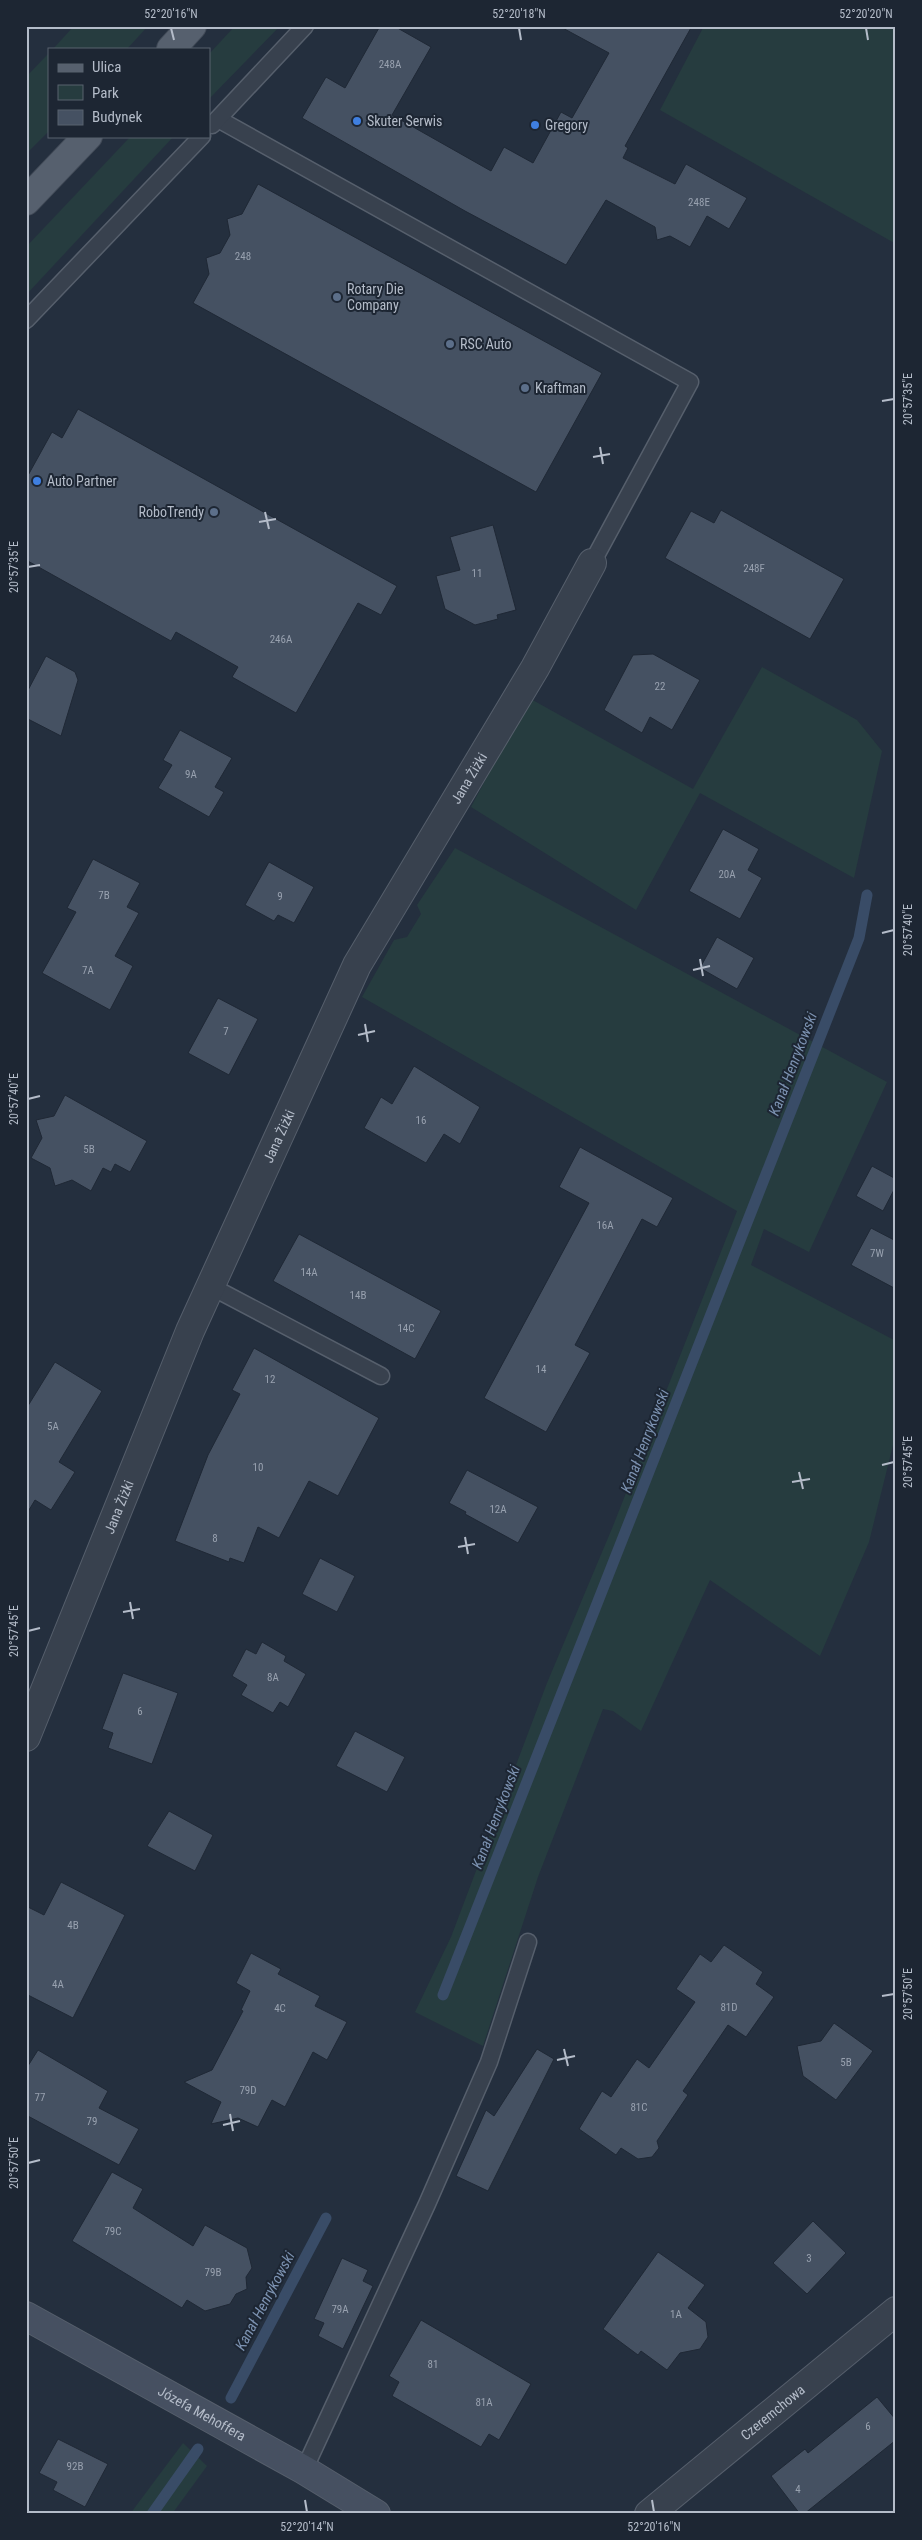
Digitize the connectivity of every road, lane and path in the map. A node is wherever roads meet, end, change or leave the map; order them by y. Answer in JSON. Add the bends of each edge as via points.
{"nodes":[{"id":1,"x":192,"y":26,"type":"edge"},
{"id":2,"x":305,"y":26,"type":"edge"},
{"id":3,"x":172,"y":48,"type":"edge"},
{"id":4,"x":213,"y":124,"type":"edge"},
{"id":5,"x":86,"y":138,"type":"edge"},
{"id":6,"x":200,"y":138,"type":"edge"},
{"id":7,"x":26,"y":201,"type":"edge"},
{"id":8,"x":26,"y":320,"type":"edge"},
{"id":9,"x":592,"y":563,"type":"joint"},
{"id":10,"x":210,"y":1286,"type":"junction"},
{"id":11,"x":380,"y":1376,"type":"dead end"},
{"id":12,"x":26,"y":1737,"type":"edge"},
{"id":13,"x":528,"y":1942,"type":"dead end"},
{"id":14,"x":896,"y":2311,"type":"edge"},
{"id":15,"x":26,"y":2316,"type":"edge"},
{"id":16,"x":304,"y":2470,"type":"junction"},
{"id":17,"x":376,"y":2514,"type":"edge"},
{"id":18,"x":649,"y":2514,"type":"edge"}],
"edges":[{"from":1,"to":3,"type":"main road"},
{"from":2,"to":4,"type":"lane"},
{"from":4,"to":9,"type":"lane","via":[[690,382]]},
{"from":5,"to":7,"type":"main road"},
{"from":6,"to":8,"type":"lane"},
{"from":9,"to":10,"type":"street","name":"Jana Żiżki","via":[[535,668],[357,966]]},
{"from":10,"to":11,"type":"lane"},
{"from":10,"to":12,"type":"street","name":"Jana Żiżki"},
{"from":13,"to":16,"type":"lane","via":[[489,2062]]},
{"from":14,"to":18,"type":"street","name":"Czeremchowa"},
{"from":15,"to":16,"type":"street","name":"Józefa Mehoffera"},
{"from":16,"to":17,"type":"street","name":"Józefa Mehoffera"}]}
